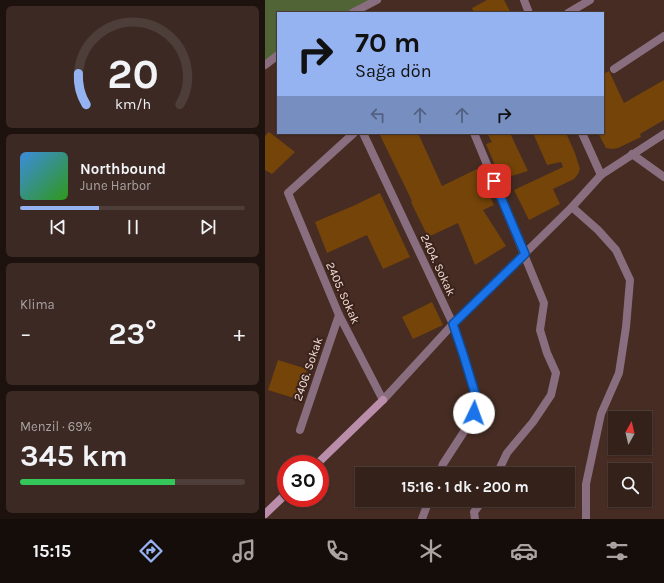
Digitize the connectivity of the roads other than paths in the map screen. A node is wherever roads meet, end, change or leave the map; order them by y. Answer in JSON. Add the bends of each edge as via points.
{"nodes":[{"id":1,"x":377,"y":0,"type":"edge"},
{"id":2,"x":523,"y":0,"type":"edge"},
{"id":3,"x":591,"y":0,"type":"edge"},
{"id":4,"x":354,"y":12,"type":"edge"},
{"id":5,"x":529,"y":12,"type":"edge"},
{"id":6,"x":570,"y":12,"type":"edge"},
{"id":7,"x":664,"y":36,"type":"edge"},
{"id":8,"x":277,"y":56,"type":"edge"},
{"id":9,"x":265,"y":65,"type":"edge"},
{"id":10,"x":614,"y":69,"type":"dead end"},
{"id":11,"x":353,"y":134,"type":"edge"},
{"id":12,"x":363,"y":134,"type":"edge"},
{"id":13,"x":474,"y":134,"type":"edge"},
{"id":14,"x":583,"y":134,"type":"edge"},
{"id":15,"x":664,"y":134,"type":"edge"},
{"id":16,"x":632,"y":154,"type":"junction"},
{"id":17,"x":601,"y":174,"type":"junction"},
{"id":18,"x":664,"y":177,"type":"edge"},
{"id":19,"x":572,"y":207,"type":"junction"},
{"id":20,"x":525,"y":254,"type":"junction"},
{"id":21,"x":339,"y":315,"type":"junction"},
{"id":22,"x":453,"y":324,"type":"junction"},
{"id":23,"x":383,"y":400,"type":"junction"},
{"id":24,"x":300,"y":430,"type":"dead end"},
{"id":25,"x":326,"y":455,"type":"edge"},
{"id":26,"x":442,"y":467,"type":"edge"},
{"id":27,"x":500,"y":467,"type":"edge"},
{"id":28,"x":277,"y":503,"type":"edge"},
{"id":29,"x":426,"y":507,"type":"edge"},
{"id":30,"x":478,"y":507,"type":"edge"},
{"id":31,"x":265,"y":514,"type":"edge"},
{"id":32,"x":422,"y":519,"type":"edge"},
{"id":33,"x":475,"y":519,"type":"edge"},
{"id":34,"x":586,"y":519,"type":"edge"}],
"edges":[{"from":1,"to":4,"type":"street"},
{"from":2,"to":5,"type":"street"},
{"from":3,"to":6,"type":"street"},
{"from":7,"to":10,"type":"street"},
{"from":8,"to":9,"type":"street"},
{"from":11,"to":21,"type":"street","name":"2405. Sokak","via":[[287,193]]},
{"from":12,"to":22,"type":"street","name":"2404. Sokak"},
{"from":13,"to":20,"type":"street"},
{"from":14,"to":17,"type":"street"},
{"from":15,"to":16,"type":"street"},
{"from":16,"to":17,"type":"street"},
{"from":16,"to":18,"type":"street"},
{"from":17,"to":19,"type":"street"},
{"from":19,"to":20,"type":"street"},
{"from":19,"to":34,"type":"street","via":[[599,230],[616,250],[630,280],[619,373],[601,414],[586,484]]},
{"from":20,"to":22,"type":"street"},
{"from":20,"to":27,"type":"street","via":[[544,303],[540,330],[556,373],[551,395],[507,453]]},
{"from":21,"to":23,"type":"street","name":"2405. Sokak"},
{"from":21,"to":24,"type":"street","name":"2406. Sokak"},
{"from":22,"to":23,"type":"street"},
{"from":22,"to":26,"type":"street","name":"2404. Sokak","via":[[477,400],[467,427]]},
{"from":23,"to":25,"type":"street"},
{"from":28,"to":31,"type":"street"},
{"from":29,"to":32,"type":"street"},
{"from":30,"to":33,"type":"street","via":[[474,512]]}]}
